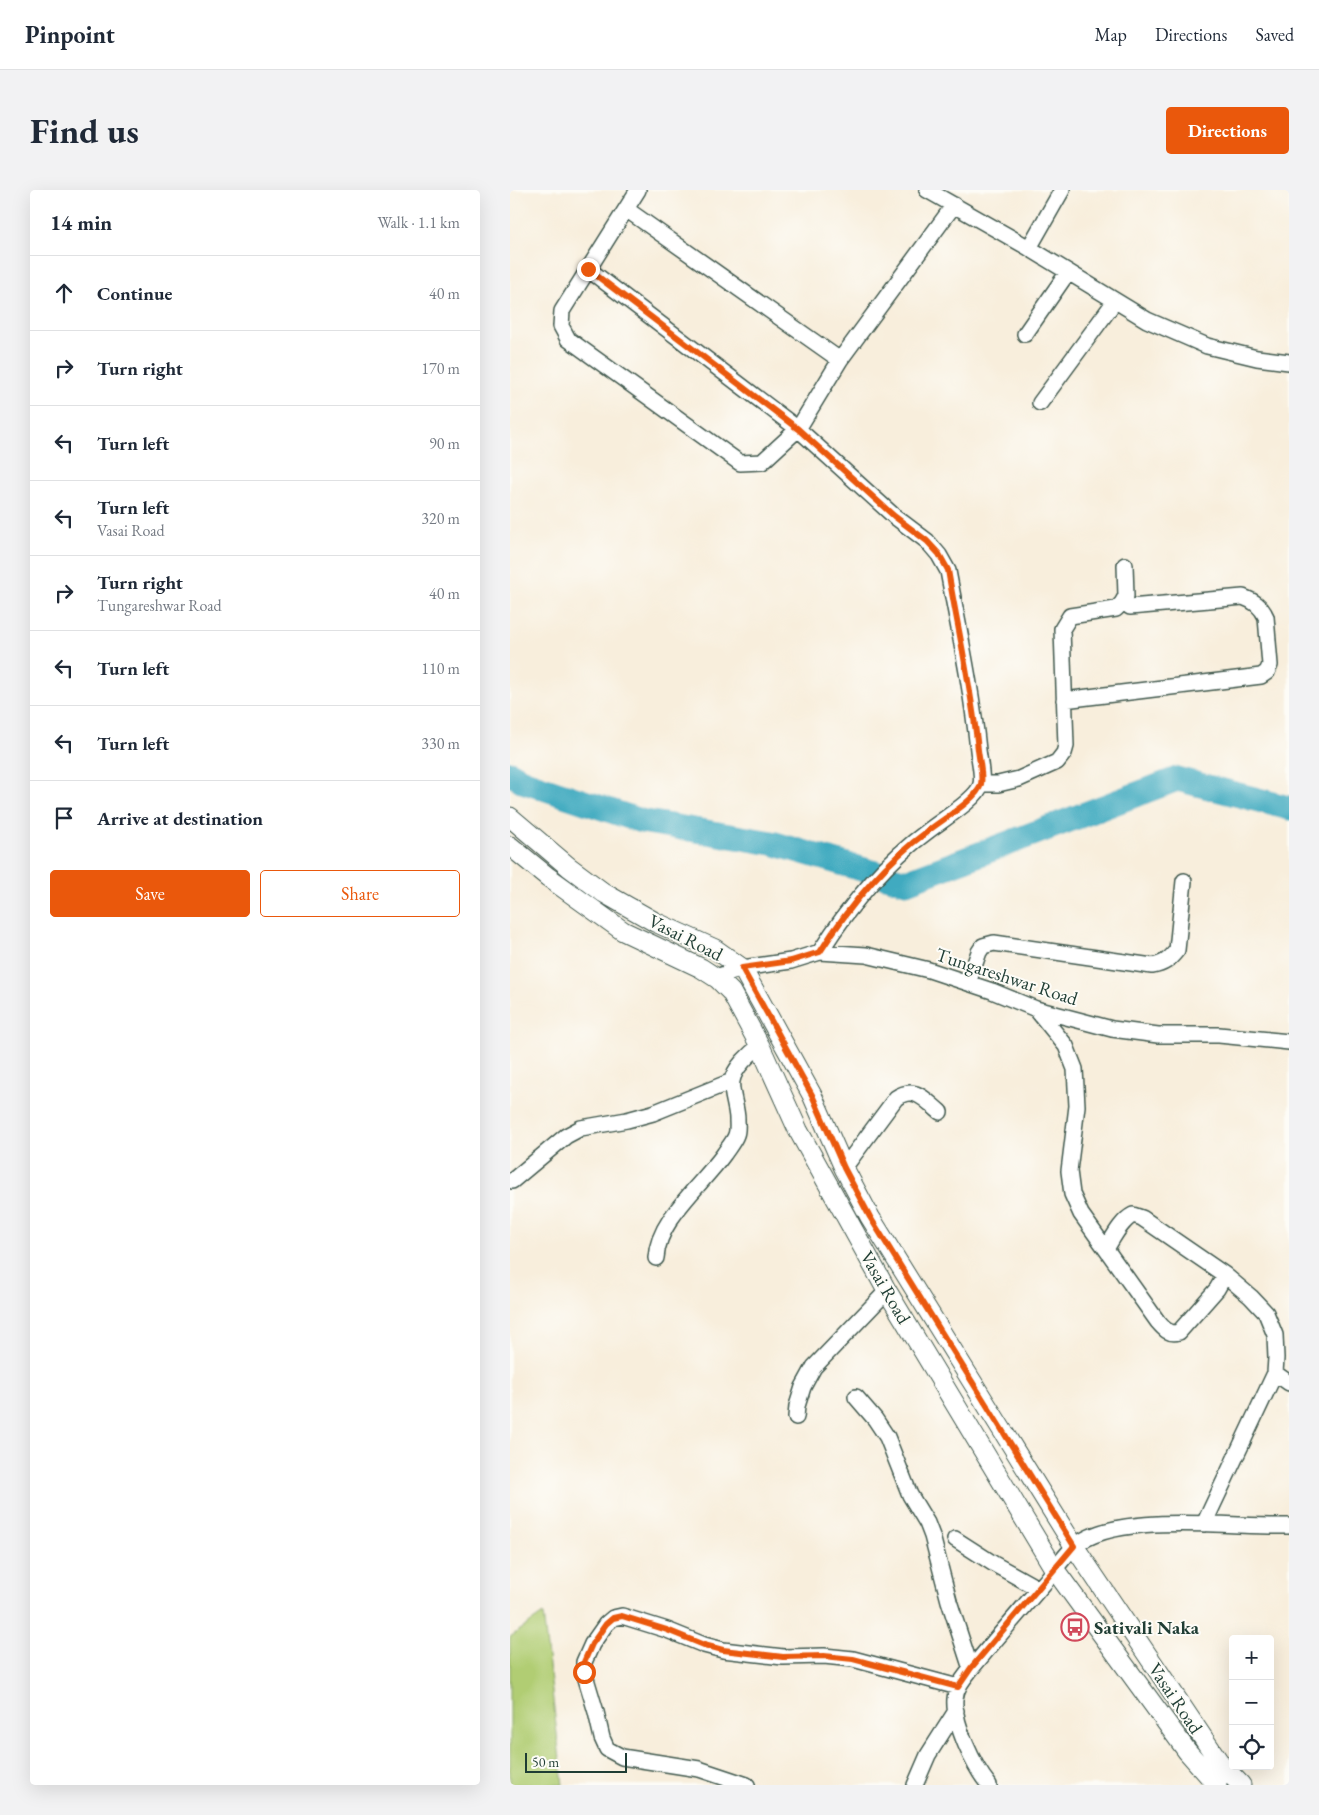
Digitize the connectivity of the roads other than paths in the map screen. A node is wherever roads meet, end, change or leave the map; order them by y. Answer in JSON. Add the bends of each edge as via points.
{"nodes":[{"id":1,"x":638,"y":190,"type":"edge"},
{"id":2,"x":927,"y":190,"type":"edge"},
{"id":3,"x":1062,"y":190,"type":"edge"},
{"id":4,"x":954,"y":205,"type":"junction"},
{"id":5,"x":626,"y":209,"type":"junction"},
{"id":6,"x":1029,"y":248,"type":"junction"},
{"id":7,"x":588,"y":269,"type":"junction"},
{"id":8,"x":1068,"y":272,"type":"junction"},
{"id":9,"x":1116,"y":301,"type":"junction"},
{"id":10,"x":1025,"y":334,"type":"dead end"},
{"id":11,"x":840,"y":360,"type":"junction"},
{"id":12,"x":1289,"y":362,"type":"edge"},
{"id":13,"x":1040,"y":403,"type":"dead end"},
{"id":14,"x":798,"y":429,"type":"junction"},
{"id":15,"x":1125,"y":565,"type":"dead end"},
{"id":16,"x":1130,"y":607,"type":"dead end"},
{"id":17,"x":1064,"y":700,"type":"junction"},
{"id":18,"x":981,"y":784,"type":"junction"},
{"id":19,"x":510,"y":817,"type":"edge"},
{"id":20,"x":510,"y":846,"type":"edge"},
{"id":21,"x":1184,"y":880,"type":"dead end"},
{"id":22,"x":820,"y":952,"type":"junction"},
{"id":23,"x":742,"y":968,"type":"junction"},
{"id":24,"x":716,"y":977,"type":"junction"},
{"id":25,"x":968,"y":983,"type":"junction"},
{"id":26,"x":1036,"y":1009,"type":"junction"},
{"id":27,"x":1289,"y":1042,"type":"edge"},
{"id":28,"x":760,"y":1046,"type":"junction"},
{"id":29,"x":732,"y":1081,"type":"junction"},
{"id":30,"x":940,"y":1112,"type":"dead end"},
{"id":31,"x":844,"y":1168,"type":"junction"},
{"id":32,"x":512,"y":1181,"type":"dead end"},
{"id":33,"x":1106,"y":1248,"type":"junction"},
{"id":34,"x":656,"y":1258,"type":"dead end"},
{"id":35,"x":1225,"y":1275,"type":"junction"},
{"id":36,"x":887,"y":1291,"type":"junction"},
{"id":37,"x":1275,"y":1374,"type":"junction"},
{"id":38,"x":1289,"y":1382,"type":"edge"},
{"id":39,"x":856,"y":1397,"type":"dead end"},
{"id":40,"x":796,"y":1417,"type":"dead end"},
{"id":41,"x":1204,"y":1524,"type":"junction"},
{"id":42,"x":1289,"y":1526,"type":"edge"},
{"id":43,"x":955,"y":1539,"type":"dead end"},
{"id":44,"x":1074,"y":1546,"type":"junction"},
{"id":45,"x":1055,"y":1570,"type":"junction"},
{"id":46,"x":1039,"y":1589,"type":"junction"},
{"id":47,"x":971,"y":1668,"type":"junction"},
{"id":48,"x":958,"y":1687,"type":"junction"},
{"id":49,"x":956,"y":1711,"type":"junction"},
{"id":50,"x":747,"y":1785,"type":"edge"},
{"id":51,"x":915,"y":1785,"type":"edge"},
{"id":52,"x":989,"y":1785,"type":"edge"},
{"id":53,"x":1217,"y":1785,"type":"edge"},
{"id":54,"x":1241,"y":1785,"type":"edge"}],
"edges":[{"from":1,"to":5,"type":"street"},
{"from":2,"to":4,"type":"street"},
{"from":3,"to":6,"type":"street"},
{"from":4,"to":6,"type":"street"},
{"from":4,"to":11,"type":"street"},
{"from":5,"to":7,"type":"street"},
{"from":5,"to":11,"type":"street"},
{"from":6,"to":8,"type":"street"},
{"from":7,"to":14,"type":"street"},
{"from":7,"to":14,"type":"street","via":[[562,311],[561,326],[568,339],[740,463],[762,462]]},
{"from":8,"to":9,"type":"street"},
{"from":8,"to":10,"type":"street"},
{"from":9,"to":12,"type":"street","via":[[1147,320],[1207,346]]},
{"from":9,"to":13,"type":"street"},
{"from":11,"to":14,"type":"street"},
{"from":14,"to":18,"type":"street","via":[[894,516],[927,541],[944,562],[975,720]]},
{"from":15,"to":17,"type":"street","via":[[1126,596],[1122,603],[1116,608],[1070,616],[1062,628]]},
{"from":16,"to":17,"type":"street","via":[[1243,597],[1254,601],[1266,617],[1270,666],[1261,676]]},
{"from":17,"to":18,"type":"street","via":[[1066,746],[1057,762],[1019,779]]},
{"from":18,"to":22,"type":"street","via":[[963,805],[906,846],[859,897]]},
{"from":19,"to":23,"type":"main road","name":"Vasai Road","via":[[604,893],[655,922],[715,949]]},
{"from":20,"to":24,"type":"main road","name":"Vasai Road","via":[[623,931]]},
{"from":21,"to":25,"type":"street","via":[[1176,950],[1163,964],[1152,966],[994,943],[983,946],[979,952]]},
{"from":22,"to":23,"type":"street","name":"Tungareshwar Road","via":[[791,961]]},
{"from":22,"to":25,"type":"street","name":"Tungareshwar Road","via":[[866,955]]},
{"from":23,"to":24,"type":"street","name":"Tungareshwar Road"},
{"from":23,"to":31,"type":"main road","name":"Vasai Road","via":[[812,1095]]},
{"from":24,"to":28,"type":"main road","name":"Vasai Road","via":[[731,992]]},
{"from":25,"to":26,"type":"street","name":"Tungareshwar Road"},
{"from":26,"to":27,"type":"street","name":"Tungareshwar Road","via":[[1121,1030],[1158,1035],[1219,1035]]},
{"from":26,"to":33,"type":"street","via":[[1066,1046],[1075,1069],[1077,1106],[1069,1171],[1072,1194]]},
{"from":28,"to":29,"type":"street","via":[[740,1064]]},
{"from":28,"to":36,"type":"main road","name":"Vasai Road","via":[[798,1130]]},
{"from":29,"to":32,"type":"street","via":[[653,1113],[581,1128],[566,1136]]},
{"from":29,"to":34,"type":"street","via":[[737,1111],[736,1134],[711,1172],[679,1207],[663,1231]]},
{"from":30,"to":31,"type":"street","via":[[919,1094],[904,1093],[896,1098]]},
{"from":31,"to":44,"type":"main road","name":"Vasai Road","via":[[905,1277]]},
{"from":33,"to":35,"type":"street","via":[[1133,1215]]},
{"from":33,"to":35,"type":"street","via":[[1158,1322],[1174,1334],[1211,1296]]},
{"from":35,"to":37,"type":"street","via":[[1266,1313],[1275,1335]]},
{"from":36,"to":40,"type":"street","via":[[814,1367],[803,1388]]},
{"from":36,"to":45,"type":"main road","name":"Vasai Road"},
{"from":37,"to":38,"type":"street"},
{"from":37,"to":41,"type":"street"},
{"from":39,"to":47,"type":"street","via":[[887,1437],[910,1495],[927,1524]]},
{"from":41,"to":42,"type":"street"},
{"from":41,"to":44,"type":"street","via":[[1127,1526],[1098,1533]]},
{"from":43,"to":46,"type":"street"},
{"from":44,"to":45,"type":"street"},
{"from":44,"to":54,"type":"main road","name":"Vasai Road","via":[[1220,1763]]},
{"from":45,"to":46,"type":"street"},
{"from":45,"to":53,"type":"main road","name":"Vasai Road","via":[[1187,1751]]},
{"from":46,"to":47,"type":"street"},
{"from":47,"to":48,"type":"street"},
{"from":48,"to":49,"type":"street"},
{"from":48,"to":50,"type":"street","via":[[853,1659],[783,1657],[723,1650],[622,1616],[613,1618],[592,1644],[584,1662],[584,1672],[607,1748],[622,1757],[699,1769]]},
{"from":49,"to":51,"type":"street","via":[[928,1755]]},
{"from":49,"to":52,"type":"street","via":[[969,1754]]}]}
